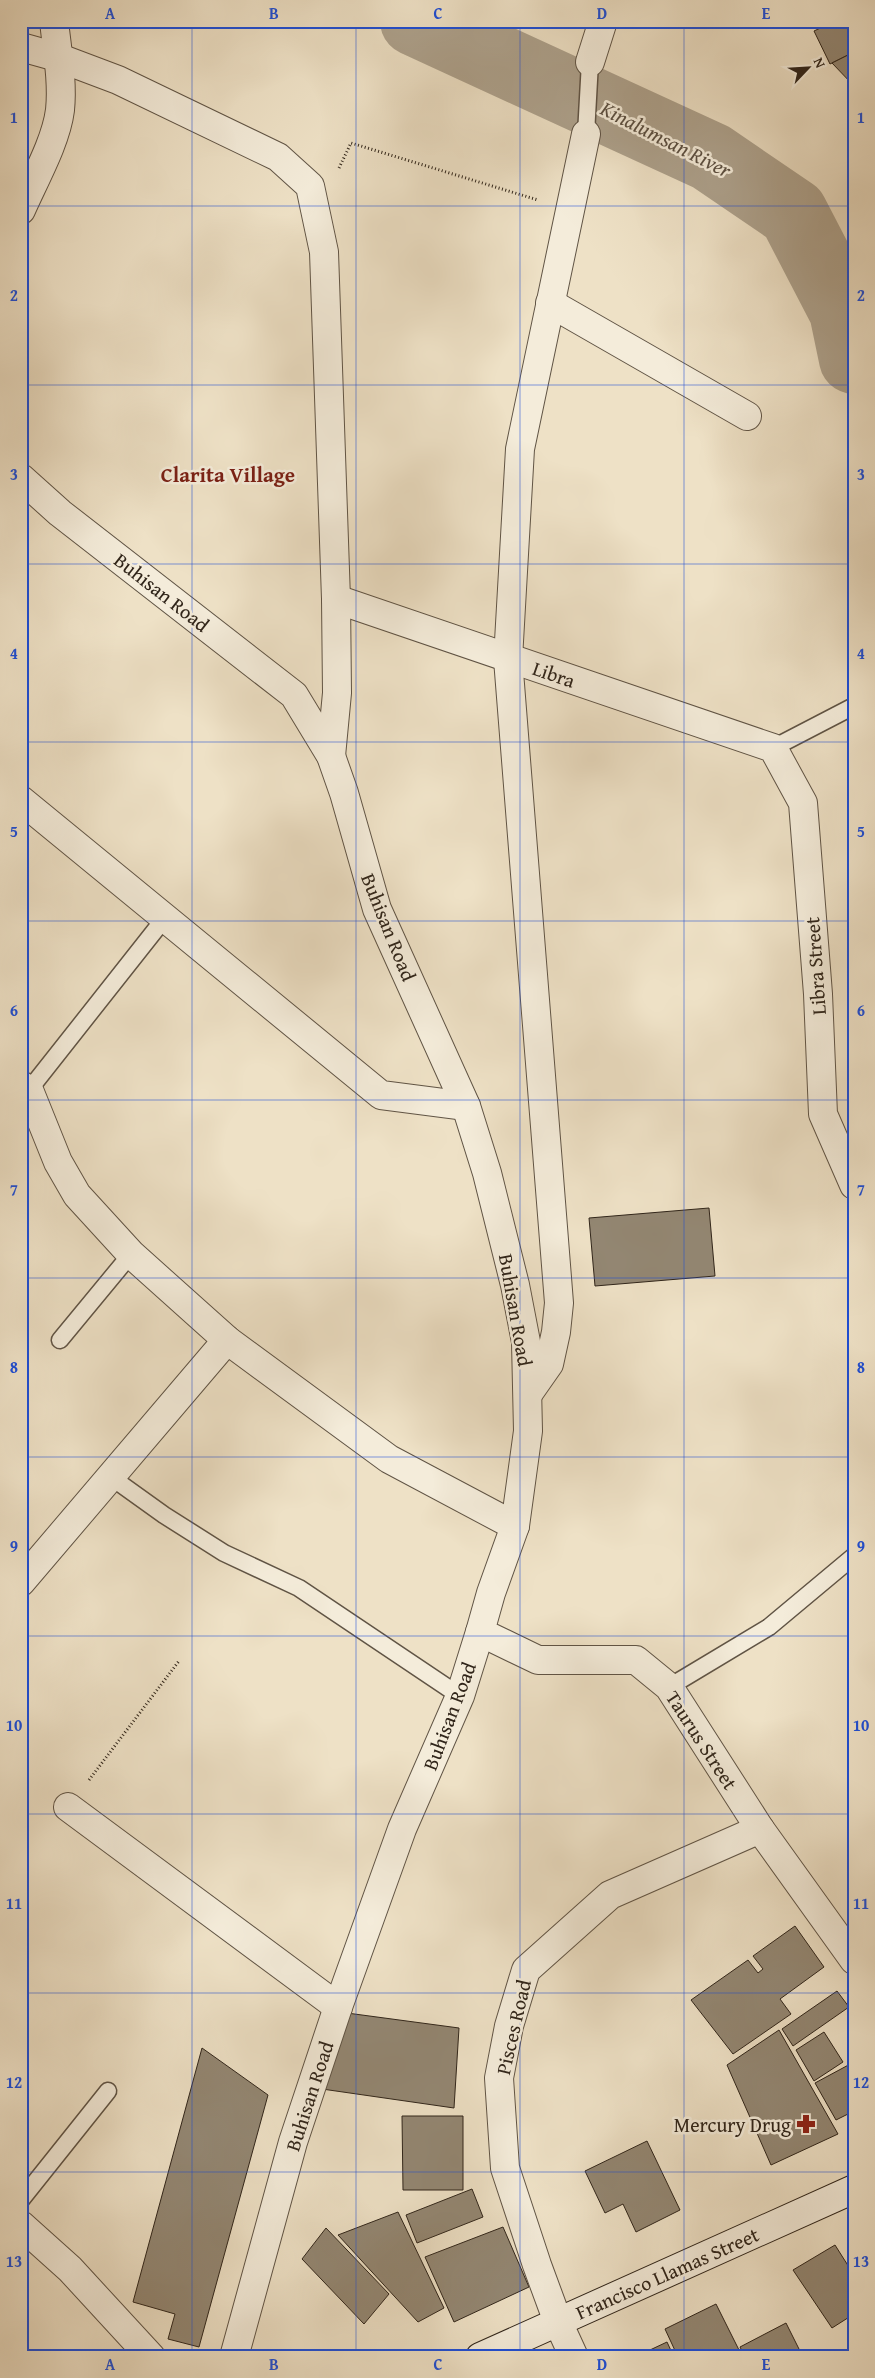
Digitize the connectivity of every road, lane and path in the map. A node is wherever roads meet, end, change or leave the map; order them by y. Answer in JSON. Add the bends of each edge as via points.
{"nodes":[{"id":1,"x":54,"y":21,"type":"edge"},
{"id":2,"x":603,"y":21,"type":"edge"},
{"id":3,"x":21,"y":46,"type":"edge"},
{"id":4,"x":57,"y":57,"type":"junction"},
{"id":5,"x":590,"y":62,"type":"joint"},
{"id":6,"x":586,"y":134,"type":"joint"},
{"id":7,"x":351,"y":143,"type":"dead end"},
{"id":8,"x":21,"y":210,"type":"edge"},
{"id":9,"x":570,"y":210,"type":"junction"},
{"id":10,"x":550,"y":303,"type":"junction"},
{"id":11,"x":747,"y":416,"type":"dead end"},
{"id":12,"x":21,"y":478,"type":"edge"},
{"id":13,"x":336,"y":599,"type":"junction"},
{"id":14,"x":508,"y":659,"type":"junction"},
{"id":15,"x":847,"y":709,"type":"edge"},
{"id":16,"x":773,"y":748,"type":"junction"},
{"id":17,"x":331,"y":756,"type":"junction"},
{"id":18,"x":21,"y":800,"type":"edge"},
{"id":19,"x":164,"y":919,"type":"junction"},
{"id":20,"x":25,"y":1087,"type":"edge"},
{"id":21,"x":466,"y":1106,"type":"junction"},
{"id":22,"x":854,"y":1185,"type":"edge"},
{"id":23,"x":131,"y":1254,"type":"junction"},
{"id":24,"x":60,"y":1340,"type":"dead end"},
{"id":25,"x":226,"y":1340,"type":"junction"},
{"id":26,"x":528,"y":1394,"type":"junction"},
{"id":27,"x":111,"y":1477,"type":"junction"},
{"id":28,"x":515,"y":1526,"type":"junction"},
{"id":29,"x":854,"y":1556,"type":"edge"},
{"id":30,"x":21,"y":1582,"type":"edge"},
{"id":31,"x":480,"y":1632,"type":"junction"},
{"id":32,"x":179,"y":1661,"type":"dead end"},
{"id":33,"x":669,"y":1687,"type":"junction"},
{"id":34,"x":460,"y":1696,"type":"junction"},
{"id":35,"x":68,"y":1807,"type":"joint"},
{"id":36,"x":760,"y":1829,"type":"junction"},
{"id":37,"x":854,"y":1960,"type":"edge"},
{"id":38,"x":338,"y":2007,"type":"junction"},
{"id":39,"x":108,"y":2091,"type":"dead end"},
{"id":40,"x":854,"y":2189,"type":"edge"},
{"id":41,"x":21,"y":2200,"type":"edge"},
{"id":42,"x":21,"y":2225,"type":"edge"},
{"id":43,"x":558,"y":2322,"type":"junction"},
{"id":44,"x":151,"y":2357,"type":"edge"},
{"id":45,"x":234,"y":2357,"type":"edge"},
{"id":46,"x":480,"y":2357,"type":"edge"},
{"id":47,"x":574,"y":2357,"type":"edge"}],
"edges":[{"from":1,"to":4,"type":"street"},
{"from":2,"to":5,"type":"street"},
{"from":3,"to":4,"type":"street"},
{"from":4,"to":8,"type":"street","via":[[60,111]]},
{"from":4,"to":13,"type":"street","via":[[118,80],[278,157],[310,186],[324,252]]},
{"from":5,"to":6,"type":"lane"},
{"from":6,"to":9,"type":"street"},
{"from":7,"to":9,"type":"path"},
{"from":9,"to":10,"type":"street"},
{"from":10,"to":11,"type":"street"},
{"from":10,"to":14,"type":"street","via":[[520,449]]},
{"from":12,"to":17,"type":"street","name":"Buhisan Road","via":[[60,513],[294,695]]},
{"from":13,"to":14,"type":"street","name":"Libra"},
{"from":13,"to":17,"type":"street","via":[[337,693]]},
{"from":14,"to":16,"type":"street","name":"Libra"},
{"from":14,"to":26,"type":"street","via":[[559,1303],[548,1364]]},
{"from":15,"to":16,"type":"lane"},
{"from":16,"to":22,"type":"street","name":"Libra Street","via":[[803,803],[818,994],[823,1114]]},
{"from":17,"to":21,"type":"street","name":"Buhisan Road","via":[[377,910]]},
{"from":18,"to":19,"type":"street"},
{"from":19,"to":20,"type":"lane"},
{"from":19,"to":21,"type":"street","via":[[381,1095]]},
{"from":20,"to":23,"type":"street","via":[[58,1162],[77,1195]]},
{"from":21,"to":26,"type":"street","name":"Buhisan Road","via":[[515,1285],[526,1342]]},
{"from":23,"to":24,"type":"lane"},
{"from":23,"to":25,"type":"street"},
{"from":25,"to":27,"type":"street"},
{"from":25,"to":28,"type":"street","via":[[389,1459]]},
{"from":26,"to":28,"type":"street","name":"Buhisan Road","via":[[528,1432]]},
{"from":27,"to":30,"type":"street"},
{"from":27,"to":34,"type":"lane","via":[[224,1552],[299,1588]]},
{"from":28,"to":31,"type":"street","name":"Buhisan Road"},
{"from":29,"to":33,"type":"lane","via":[[769,1626]]},
{"from":31,"to":33,"type":"street","name":"Taurus Street","via":[[538,1660],[636,1660]]},
{"from":31,"to":34,"type":"street","name":"Buhisan Road"},
{"from":32,"to":35,"type":"path"},
{"from":33,"to":36,"type":"street","name":"Taurus Street"},
{"from":34,"to":38,"type":"street","name":"Buhisan Road","via":[[402,1829]]},
{"from":35,"to":38,"type":"street"},
{"from":36,"to":37,"type":"street","name":"Taurus Street"},
{"from":36,"to":43,"type":"street","name":"Pisces Road","via":[[610,1895],[526,1970],[509,2026],[499,2078],[505,2168]]},
{"from":38,"to":45,"type":"street","name":"Buhisan Road","via":[[293,2142]]},
{"from":39,"to":41,"type":"lane"},
{"from":40,"to":43,"type":"street","name":"Francisco Llamas Street"},
{"from":42,"to":44,"type":"street","via":[[70,2269]]},
{"from":43,"to":46,"type":"street","name":"Francisco Llamas Street"},
{"from":43,"to":47,"type":"street"}]}
